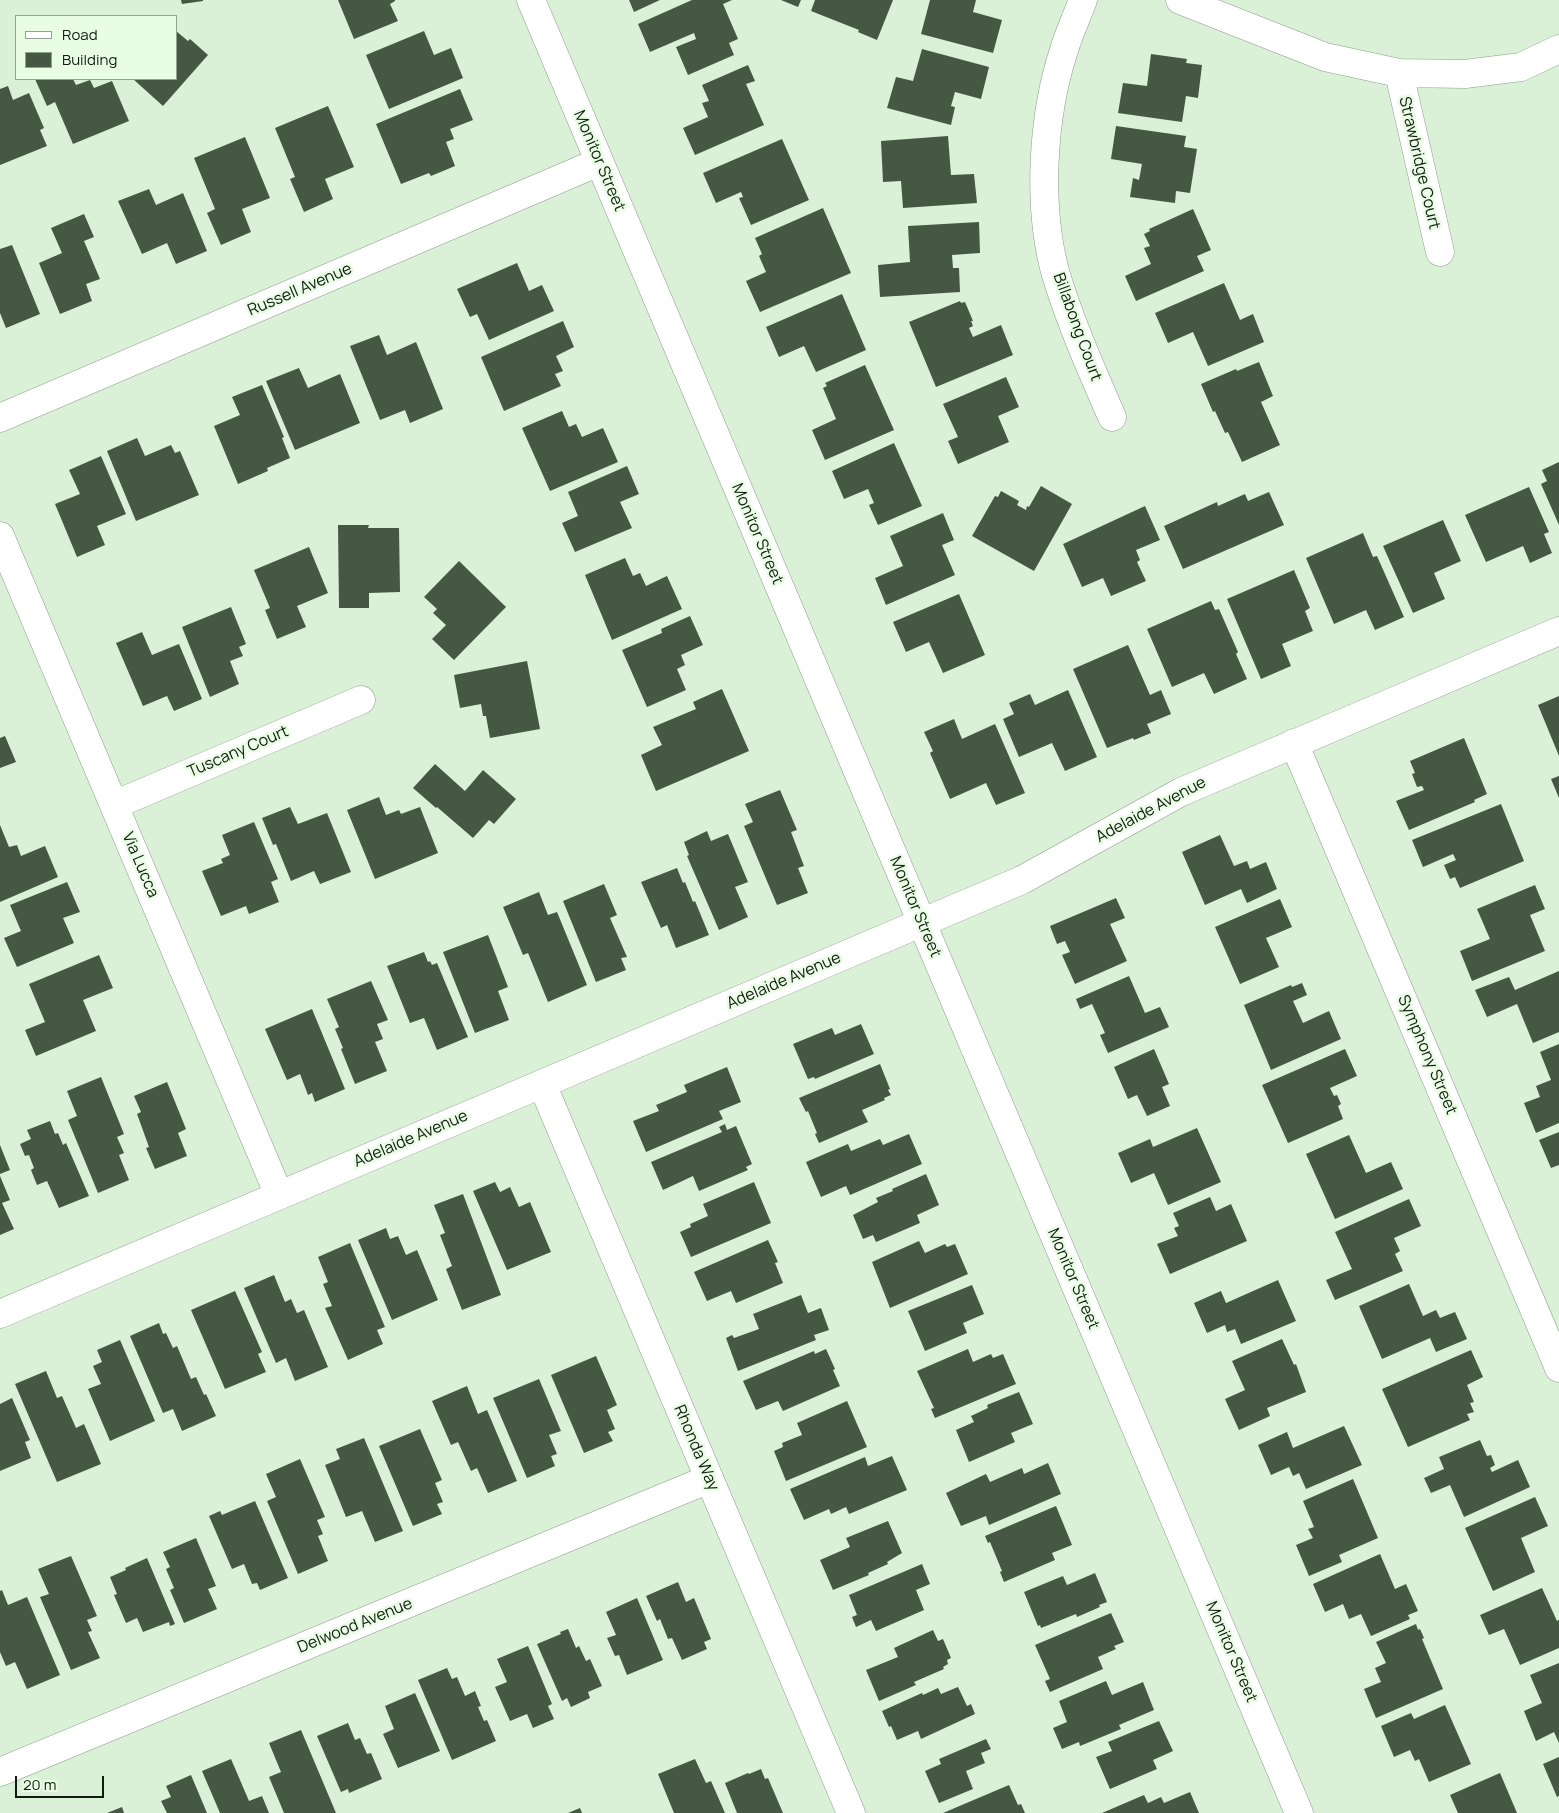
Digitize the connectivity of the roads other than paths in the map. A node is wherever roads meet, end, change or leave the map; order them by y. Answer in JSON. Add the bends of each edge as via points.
{"nodes":[{"id":1,"x":531,"y":0,"type":"edge"},
{"id":2,"x":1083,"y":0,"type":"edge"},
{"id":3,"x":1180,"y":0,"type":"edge"},
{"id":4,"x":1559,"y":49,"type":"edge"},
{"id":5,"x":1398,"y":73,"type":"junction"},
{"id":6,"x":599,"y":162,"type":"junction"},
{"id":7,"x":1440,"y":252,"type":"dead end"},
{"id":8,"x":1112,"y":417,"type":"dead end"},
{"id":9,"x":0,"y":418,"type":"edge"},
{"id":10,"x":0,"y":536,"type":"edge"},
{"id":11,"x":1559,"y":630,"type":"edge"},
{"id":12,"x":361,"y":700,"type":"dead end"},
{"id":13,"x":1294,"y":743,"type":"junction"},
{"id":14,"x":114,"y":805,"type":"junction"},
{"id":15,"x":922,"y":923,"type":"junction"},
{"id":16,"x":542,"y":1084,"type":"junction"},
{"id":17,"x":279,"y":1195,"type":"junction"},
{"id":18,"x":0,"y":1314,"type":"edge"},
{"id":19,"x":1559,"y":1368,"type":"edge"},
{"id":20,"x":709,"y":1480,"type":"junction"},
{"id":21,"x":0,"y":1772,"type":"edge"},
{"id":22,"x":851,"y":1813,"type":"edge"},
{"id":23,"x":1299,"y":1813,"type":"edge"}],
"edges":[{"from":1,"to":6,"type":"street","name":"Monitor Street"},
{"from":2,"to":8,"type":"street","name":"Billabong Court","via":[[1064,50],[1050,105],[1044,161],[1046,218],[1056,274],[1074,328]]},
{"from":3,"to":5,"type":"street","via":[[1325,58]]},
{"from":4,"to":5,"type":"street","via":[[1521,67],[1465,74]]},
{"from":5,"to":7,"type":"street","name":"Strawbridge Court"},
{"from":6,"to":9,"type":"street","name":"Russell Avenue"},
{"from":6,"to":15,"type":"street","name":"Monitor Street"},
{"from":10,"to":14,"type":"street","name":"Via Lucca"},
{"from":11,"to":13,"type":"street","name":"Adelaide Avenue"},
{"from":12,"to":14,"type":"street","name":"Tuscany Court"},
{"from":13,"to":15,"type":"street","name":"Adelaide Avenue","via":[[1181,792],[1022,880]]},
{"from":13,"to":19,"type":"street","name":"Symphony Street"},
{"from":14,"to":17,"type":"street","name":"Via Lucca"},
{"from":15,"to":16,"type":"street","name":"Adelaide Avenue"},
{"from":15,"to":23,"type":"street","name":"Monitor Street"},
{"from":16,"to":17,"type":"street","name":"Adelaide Avenue"},
{"from":16,"to":20,"type":"street","name":"Rhonda Way"},
{"from":17,"to":18,"type":"street","name":"Adelaide Avenue"},
{"from":20,"to":21,"type":"street","name":"Delwood Avenue"},
{"from":20,"to":22,"type":"street","name":"Rhonda Way"}]}
